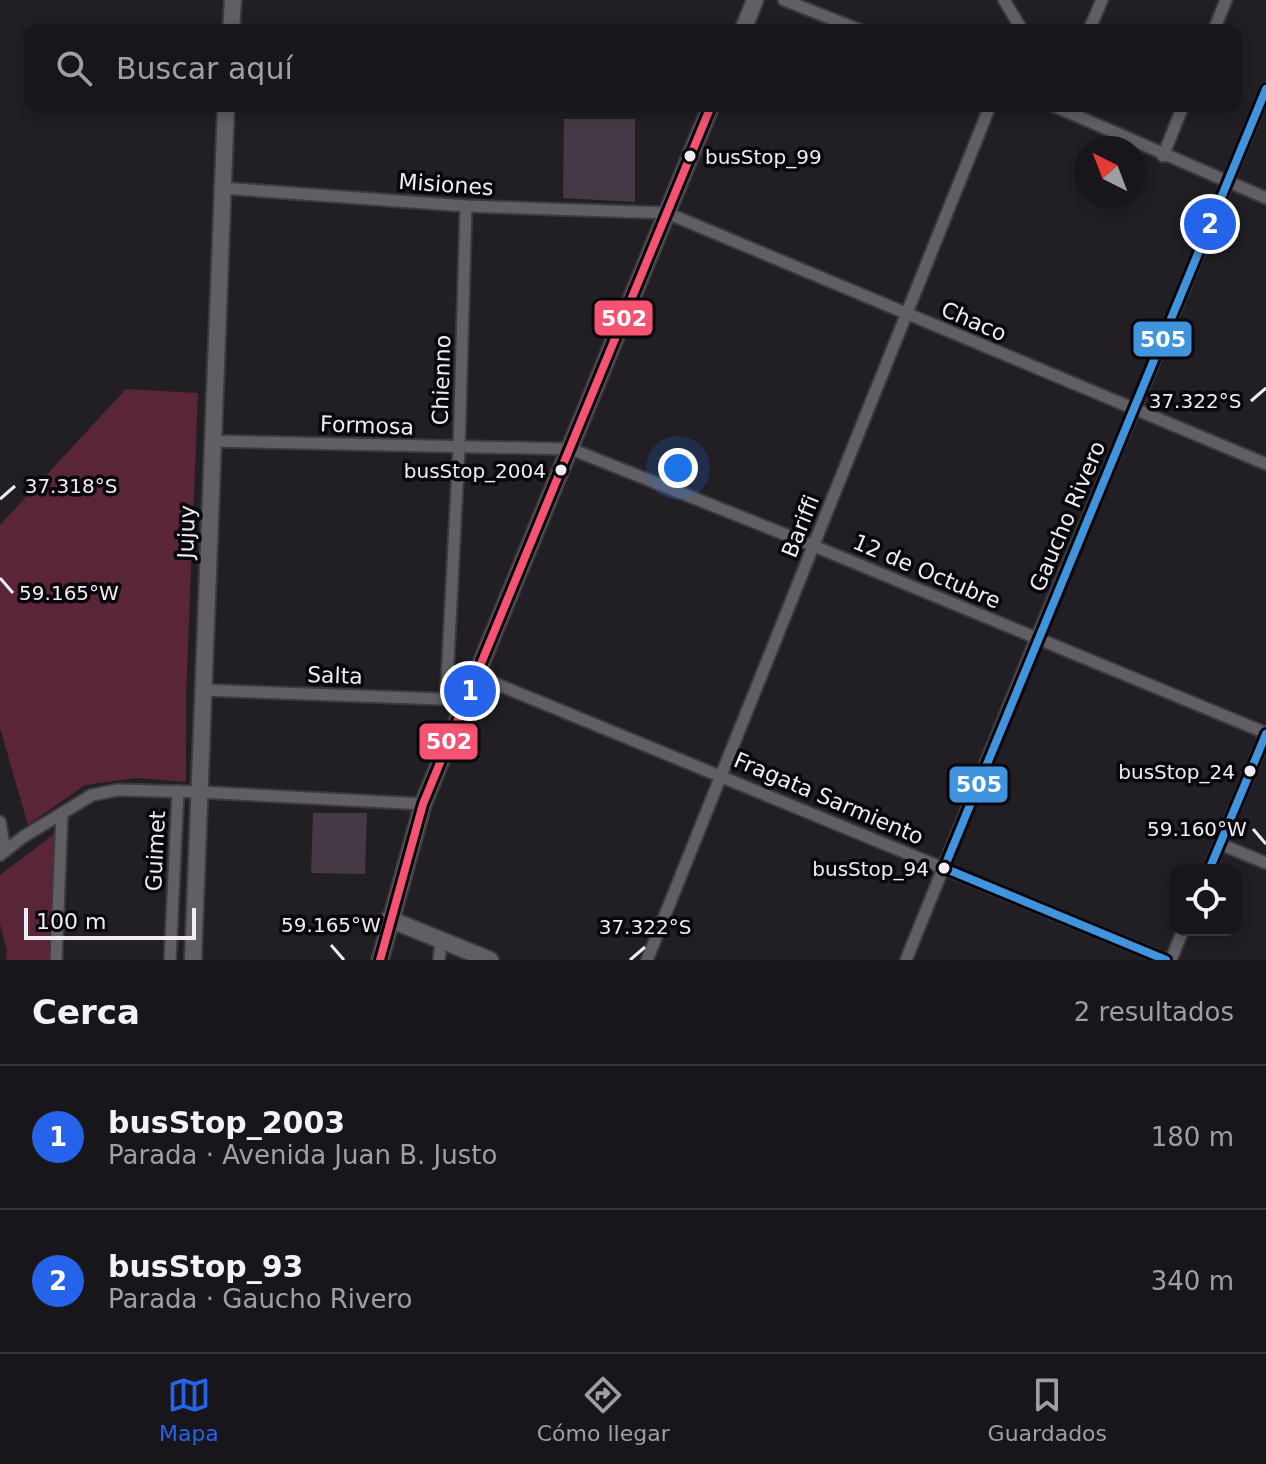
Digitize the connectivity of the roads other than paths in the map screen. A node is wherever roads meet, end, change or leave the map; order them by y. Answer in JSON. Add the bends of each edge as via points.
{"nodes":[{"id":1,"x":233,"y":0,"type":"edge"},
{"id":2,"x":755,"y":0,"type":"edge"},
{"id":3,"x":784,"y":0,"type":"edge"},
{"id":4,"x":1004,"y":0,"type":"edge"},
{"id":5,"x":1102,"y":0,"type":"edge"},
{"id":6,"x":1226,"y":0,"type":"edge"},
{"id":7,"x":231,"y":24,"type":"edge"},
{"id":8,"x":745,"y":24,"type":"edge"},
{"id":9,"x":845,"y":24,"type":"edge"},
{"id":10,"x":1018,"y":24,"type":"edge"},
{"id":11,"x":1092,"y":24,"type":"edge"},
{"id":12,"x":1216,"y":24,"type":"edge"},
{"id":13,"x":1266,"y":89,"type":"edge"},
{"id":14,"x":226,"y":112,"type":"edge"},
{"id":15,"x":709,"y":112,"type":"edge"},
{"id":16,"x":988,"y":112,"type":"edge"},
{"id":17,"x":1068,"y":112,"type":"edge"},
{"id":18,"x":1181,"y":112,"type":"edge"},
{"id":19,"x":1163,"y":156,"type":"junction"},
{"id":20,"x":1227,"y":182,"type":"junction"},
{"id":21,"x":222,"y":188,"type":"junction"},
{"id":22,"x":1266,"y":198,"type":"edge"},
{"id":23,"x":466,"y":206,"type":"junction"},
{"id":24,"x":667,"y":213,"type":"junction"},
{"id":25,"x":906,"y":315,"type":"junction"},
{"id":26,"x":1134,"y":410,"type":"junction"},
{"id":27,"x":211,"y":441,"type":"junction"},
{"id":28,"x":459,"y":448,"type":"junction"},
{"id":29,"x":571,"y":449,"type":"junction"},
{"id":30,"x":1266,"y":464,"type":"edge"},
{"id":31,"x":814,"y":546,"type":"junction"},
{"id":32,"x":1036,"y":639,"type":"junction"},
{"id":33,"x":477,"y":676,"type":"junction"},
{"id":34,"x":202,"y":690,"type":"junction"},
{"id":35,"x":446,"y":699,"type":"junction"},
{"id":36,"x":467,"y":700,"type":"junction"},
{"id":37,"x":1266,"y":734,"type":"edge"},
{"id":38,"x":721,"y":775,"type":"junction"},
{"id":39,"x":178,"y":791,"type":"junction"},
{"id":40,"x":199,"y":792,"type":"junction"},
{"id":41,"x":423,"y":804,"type":"junction"},
{"id":42,"x":62,"y":813,"type":"junction"},
{"id":43,"x":0,"y":822,"type":"edge"},
{"id":44,"x":1220,"y":844,"type":"junction"},
{"id":45,"x":3,"y":853,"type":"edge"},
{"id":46,"x":1266,"y":863,"type":"edge"},
{"id":47,"x":1212,"y":864,"type":"edge"},
{"id":48,"x":944,"y":868,"type":"junction"},
{"id":49,"x":389,"y":919,"type":"junction"},
{"id":50,"x":1180,"y":936,"type":"edge"},
{"id":51,"x":441,"y":941,"type":"junction"},
{"id":52,"x":56,"y":960,"type":"edge"},
{"id":53,"x":170,"y":960,"type":"edge"},
{"id":54,"x":193,"y":960,"type":"edge"},
{"id":55,"x":380,"y":960,"type":"edge"},
{"id":56,"x":439,"y":960,"type":"edge"},
{"id":57,"x":490,"y":960,"type":"edge"},
{"id":58,"x":647,"y":960,"type":"edge"},
{"id":59,"x":906,"y":960,"type":"edge"},
{"id":60,"x":1168,"y":960,"type":"edge"}],
"edges":[{"from":1,"to":7,"type":"street"},
{"from":2,"to":8,"type":"street"},
{"from":3,"to":9,"type":"street"},
{"from":4,"to":10,"type":"street"},
{"from":5,"to":11,"type":"street"},
{"from":6,"to":12,"type":"street"},
{"from":13,"to":20,"type":"street","name":"Gaucho Rivero"},
{"from":14,"to":21,"type":"street","name":"Jujuy"},
{"from":15,"to":24,"type":"street"},
{"from":16,"to":25,"type":"street","name":"Bariffi"},
{"from":17,"to":19,"type":"street"},
{"from":18,"to":19,"type":"street"},
{"from":19,"to":20,"type":"street"},
{"from":20,"to":22,"type":"street"},
{"from":20,"to":26,"type":"street","name":"Gaucho Rivero"},
{"from":21,"to":23,"type":"street","name":"Misiones"},
{"from":21,"to":27,"type":"street","name":"Jujuy"},
{"from":23,"to":24,"type":"street","name":"Misiones"},
{"from":23,"to":28,"type":"street","name":"Chienno"},
{"from":24,"to":25,"type":"street","name":"Chaco"},
{"from":24,"to":29,"type":"street"},
{"from":25,"to":26,"type":"street","name":"Chaco"},
{"from":25,"to":31,"type":"street","name":"Bariffi"},
{"from":26,"to":30,"type":"street","name":"Chaco"},
{"from":26,"to":32,"type":"street","name":"Gaucho Rivero"},
{"from":27,"to":28,"type":"street","name":"Formosa"},
{"from":27,"to":34,"type":"street","name":"Jujuy"},
{"from":28,"to":29,"type":"street","name":"Formosa"},
{"from":28,"to":35,"type":"street","name":"Chienno"},
{"from":29,"to":31,"type":"street","name":"12 de Octubre"},
{"from":29,"to":33,"type":"street"},
{"from":31,"to":32,"type":"street","name":"12 de Octubre"},
{"from":31,"to":38,"type":"street","name":"Bariffi"},
{"from":32,"to":37,"type":"street","name":"12 de Octubre"},
{"from":32,"to":48,"type":"street","name":"Gaucho Rivero"},
{"from":33,"to":36,"type":"street"},
{"from":33,"to":38,"type":"street","name":"Fragata Sarmiento"},
{"from":34,"to":35,"type":"street","name":"Salta"},
{"from":34,"to":40,"type":"street","name":"Jujuy"},
{"from":35,"to":36,"type":"street","name":"Salta"},
{"from":36,"to":41,"type":"street"},
{"from":37,"to":44,"type":"street"},
{"from":38,"to":48,"type":"street","name":"Fragata Sarmiento"},
{"from":38,"to":58,"type":"street","name":"Bariffi"},
{"from":39,"to":40,"type":"street"},
{"from":39,"to":42,"type":"street","via":[[118,790],[92,795]]},
{"from":39,"to":53,"type":"street","name":"Guimet"},
{"from":40,"to":41,"type":"street"},
{"from":40,"to":54,"type":"street","name":"Jujuy"},
{"from":41,"to":49,"type":"street"},
{"from":42,"to":45,"type":"street"},
{"from":42,"to":52,"type":"street"},
{"from":43,"to":45,"type":"street"},
{"from":44,"to":46,"type":"street"},
{"from":44,"to":47,"type":"street"},
{"from":48,"to":59,"type":"street","name":"Gaucho Rivero"},
{"from":48,"to":60,"type":"street","name":"Fragata Sarmiento"},
{"from":49,"to":51,"type":"street"},
{"from":49,"to":55,"type":"street"},
{"from":50,"to":60,"type":"street"},
{"from":51,"to":56,"type":"street"},
{"from":51,"to":57,"type":"street"}]}
